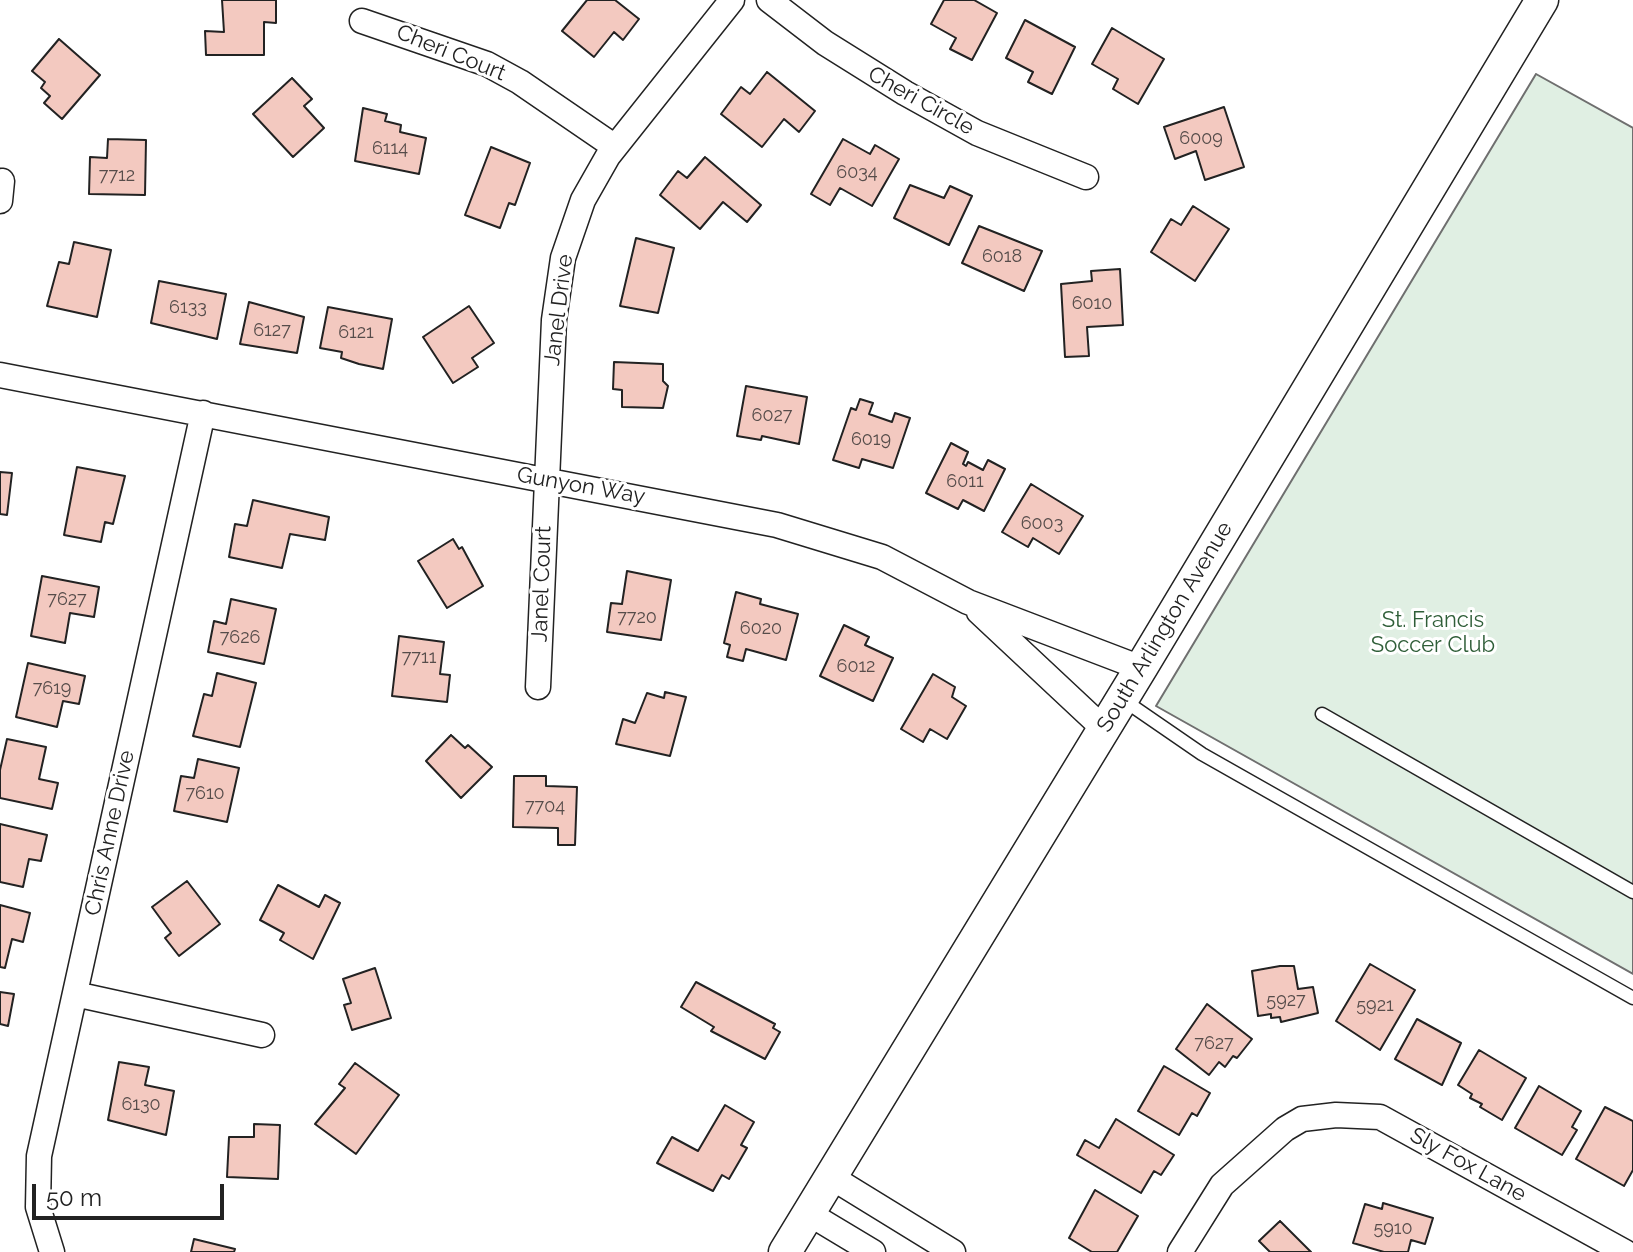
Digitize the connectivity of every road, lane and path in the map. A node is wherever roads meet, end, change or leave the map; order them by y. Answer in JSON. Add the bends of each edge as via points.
{"nodes":[{"id":1,"x":732,"y":0,"type":"edge"},
{"id":2,"x":769,"y":0,"type":"edge"},
{"id":3,"x":1542,"y":0,"type":"edge"},
{"id":4,"x":362,"y":21,"type":"dead end"},
{"id":5,"x":615,"y":147,"type":"junction"},
{"id":6,"x":1086,"y":177,"type":"dead end"},
{"id":7,"x":0,"y":375,"type":"edge"},
{"id":8,"x":203,"y":413,"type":"junction"},
{"id":9,"x":546,"y":480,"type":"junction"},
{"id":10,"x":968,"y":602,"type":"junction"},
{"id":11,"x":1141,"y":668,"type":"junction"},
{"id":12,"x":538,"y":687,"type":"dead end"},
{"id":13,"x":1122,"y":699,"type":"junction"},
{"id":14,"x":1322,"y":714,"type":"dead end"},
{"id":15,"x":1104,"y":729,"type":"junction"},
{"id":16,"x":1633,"y":892,"type":"edge"},
{"id":17,"x":75,"y":994,"type":"junction"},
{"id":18,"x":1633,"y":998,"type":"edge"},
{"id":19,"x":262,"y":1035,"type":"dead end"},
{"id":20,"x":831,"y":1177,"type":"junction"},
{"id":21,"x":808,"y":1213,"type":"junction"},
{"id":22,"x":52,"y":1252,"type":"edge"},
{"id":23,"x":785,"y":1252,"type":"edge"},
{"id":24,"x":873,"y":1252,"type":"edge"},
{"id":25,"x":953,"y":1252,"type":"edge"},
{"id":26,"x":1180,"y":1252,"type":"edge"},
{"id":27,"x":1625,"y":1252,"type":"edge"}],
"edges":[{"from":1,"to":5,"type":"street","name":"Janel Drive"},
{"from":2,"to":6,"type":"street","name":"Cheri Circle","via":[[905,93],[977,133]]},
{"from":3,"to":11,"type":"street","name":"South Arlington Avenue"},
{"from":4,"to":5,"type":"street","name":"Cheri Court","via":[[487,64]]},
{"from":5,"to":9,"type":"street","name":"Janel Drive","via":[[583,200],[563,258],[554,320]]},
{"from":7,"to":8,"type":"street","name":"Gunyon Way"},
{"from":8,"to":9,"type":"street","name":"Gunyon Way"},
{"from":8,"to":17,"type":"street","name":"Chris Anne Drive"},
{"from":9,"to":10,"type":"street","name":"Gunyon Way","via":[[734,514],[836,541],[882,557]]},
{"from":9,"to":12,"type":"street","name":"Janel Court"},
{"from":10,"to":11,"type":"street","name":"Gunyon Way"},
{"from":10,"to":15,"type":"street"},
{"from":11,"to":13,"type":"street","name":"South Arlington Avenue"},
{"from":13,"to":15,"type":"street","name":"South Arlington Avenue"},
{"from":13,"to":18,"type":"lane","via":[[1202,754]]},
{"from":14,"to":16,"type":"lane"},
{"from":15,"to":20,"type":"street","name":"South Arlington Avenue"},
{"from":17,"to":19,"type":"street"},
{"from":17,"to":22,"type":"street","name":"Chris Anne Drive","via":[[39,1156],[38,1207]]},
{"from":20,"to":21,"type":"street","name":"South Arlington Avenue"},
{"from":20,"to":25,"type":"street"},
{"from":21,"to":23,"type":"street","name":"South Arlington Avenue"},
{"from":21,"to":24,"type":"street"},
{"from":26,"to":27,"type":"street","name":"Sly Fox Lane","via":[[1222,1185],[1285,1129],[1302,1119],[1336,1115],[1380,1117]]}]}
